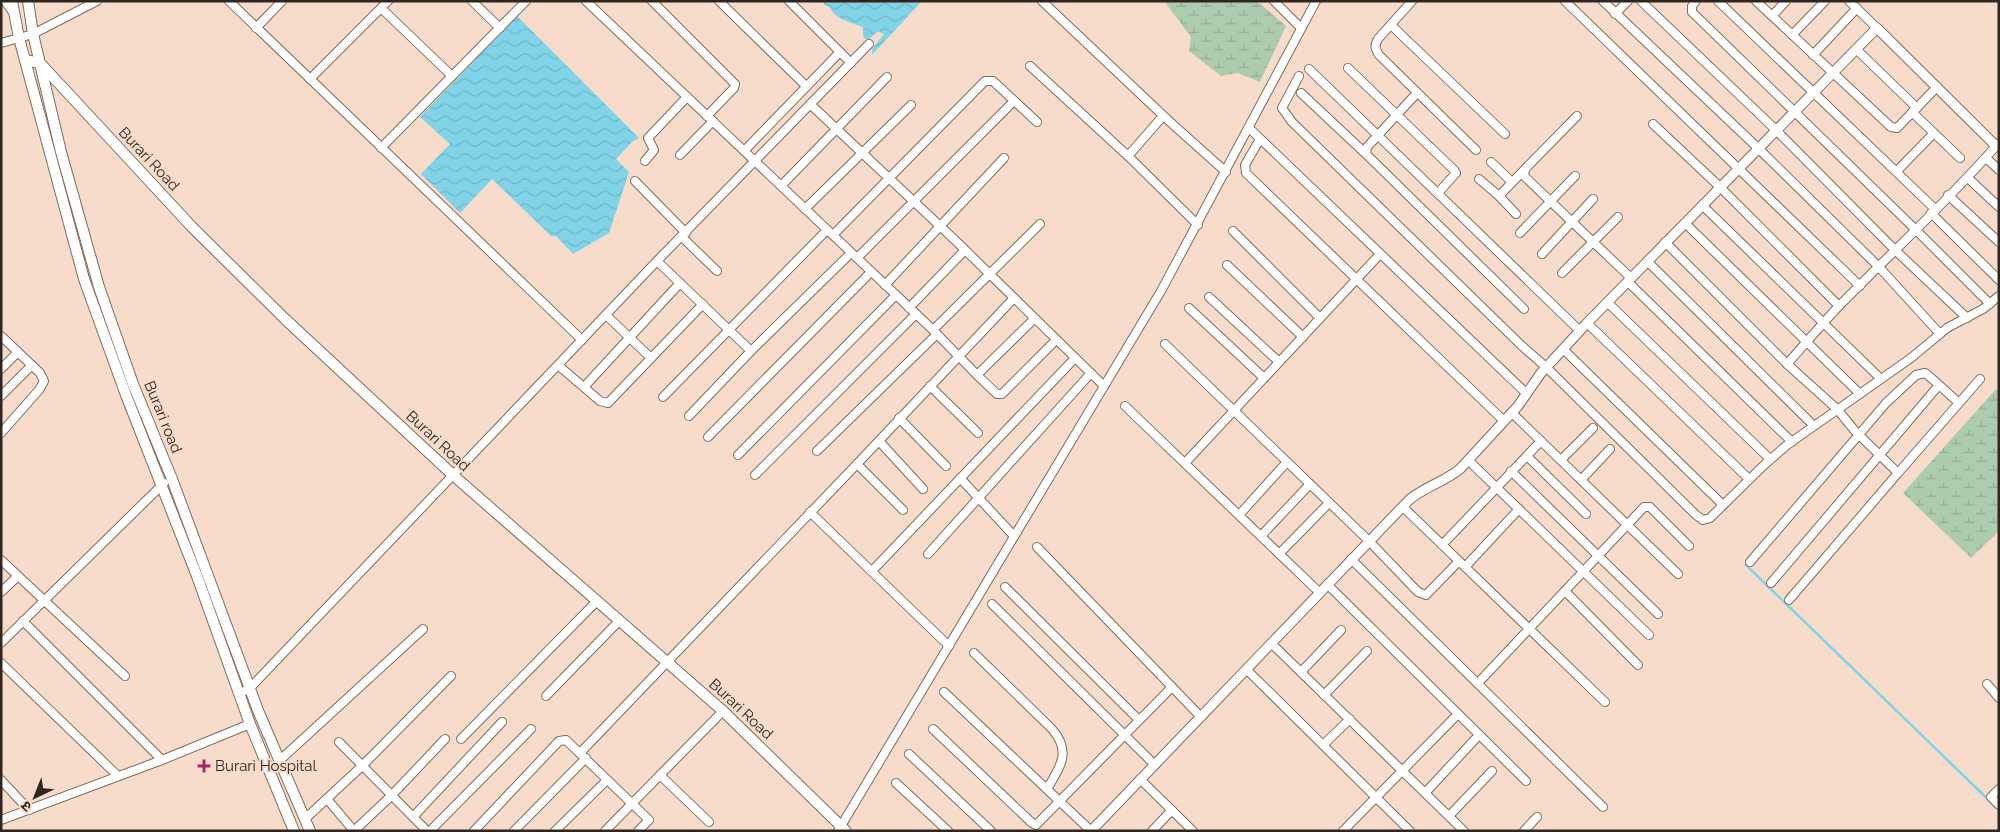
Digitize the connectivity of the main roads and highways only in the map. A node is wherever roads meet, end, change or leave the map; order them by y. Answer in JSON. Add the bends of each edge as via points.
{"nodes":[{"id":1,"x":12,"y":1,"type":"edge"},
{"id":2,"x":28,"y":1,"type":"edge"},
{"id":3,"x":25,"y":60,"type":"junction"},
{"id":4,"x":40,"y":62,"type":"junction"},
{"id":5,"x":842,"y":829,"type":"edge"},
{"id":6,"x":294,"y":831,"type":"edge"},
{"id":7,"x":310,"y":831,"type":"edge"}],
"edges":[{"from":1,"to":3,"type":"main road","name":"Burari road"},
{"from":2,"to":4,"type":"main road","name":"Burari road"},
{"from":3,"to":4,"type":"main road"},
{"from":3,"to":6,"type":"main road","name":"Burari road","via":[[84,279],[250,724]]},
{"from":4,"to":5,"type":"main road","name":"Burari Road","via":[[238,274],[454,476],[722,711]]},
{"from":4,"to":7,"type":"main road","name":"Burari road","via":[[60,152],[99,287],[133,384],[250,688]]}]}
